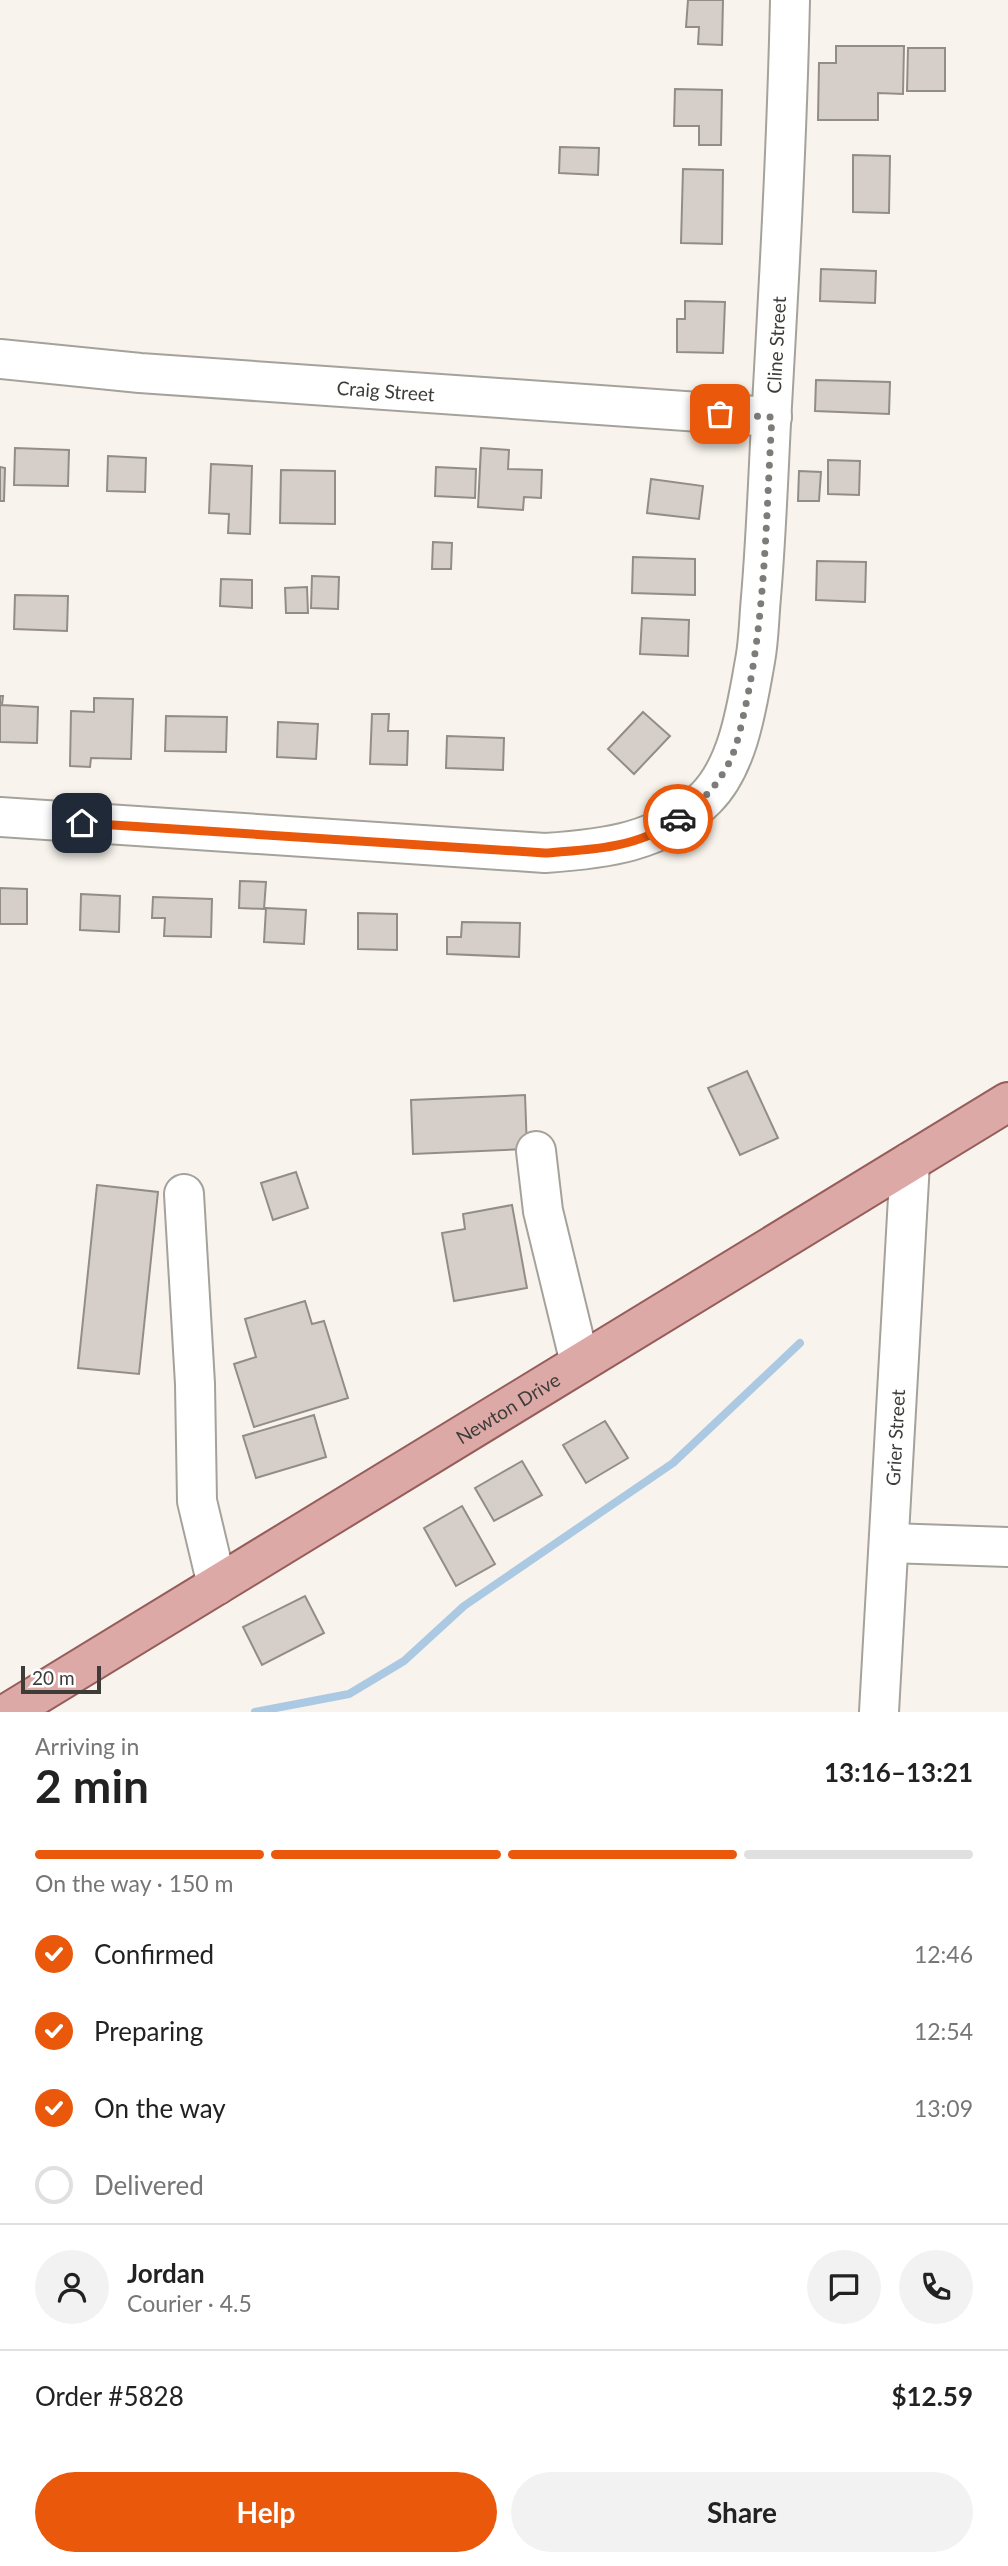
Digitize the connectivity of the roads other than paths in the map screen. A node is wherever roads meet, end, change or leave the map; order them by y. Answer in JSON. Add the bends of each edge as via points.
{"nodes":[{"id":1,"x":790,"y":0,"type":"edge"},
{"id":2,"x":0,"y":359,"type":"edge"},
{"id":3,"x":772,"y":417,"type":"junction"},
{"id":4,"x":0,"y":817,"type":"edge"},
{"id":5,"x":1008,"y":1102,"type":"edge"},
{"id":6,"x":536,"y":1151,"type":"dead end"},
{"id":7,"x":910,"y":1162,"type":"junction"},
{"id":8,"x":184,"y":1194,"type":"dead end"},
{"id":9,"x":580,"y":1363,"type":"junction"},
{"id":10,"x":889,"y":1543,"type":"junction"},
{"id":11,"x":1008,"y":1547,"type":"edge"},
{"id":12,"x":217,"y":1585,"type":"junction"},
{"id":13,"x":9,"y":1712,"type":"edge"},
{"id":14,"x":879,"y":1712,"type":"edge"}],
"edges":[{"from":1,"to":3,"type":"street","name":"Cline Street"},
{"from":2,"to":3,"type":"street","name":"Craig Street","via":[[139,373]]},
{"from":3,"to":4,"type":"street","name":"Cline Street","via":[[756,659],[741,729],[727,767],[706,798],[672,824],[625,844],[545,853]]},
{"from":5,"to":7,"type":"main road","name":"Newton Drive"},
{"from":6,"to":9,"type":"street","via":[[543,1211]]},
{"from":7,"to":9,"type":"main road","name":"Newton Drive"},
{"from":7,"to":10,"type":"street","name":"Grier Street"},
{"from":8,"to":12,"type":"street","via":[[197,1501]]},
{"from":9,"to":12,"type":"main road","name":"Newton Drive"},
{"from":10,"to":11,"type":"street"},
{"from":10,"to":14,"type":"street","name":"Grier Street"},
{"from":12,"to":13,"type":"main road","name":"Newton Drive"}]}
